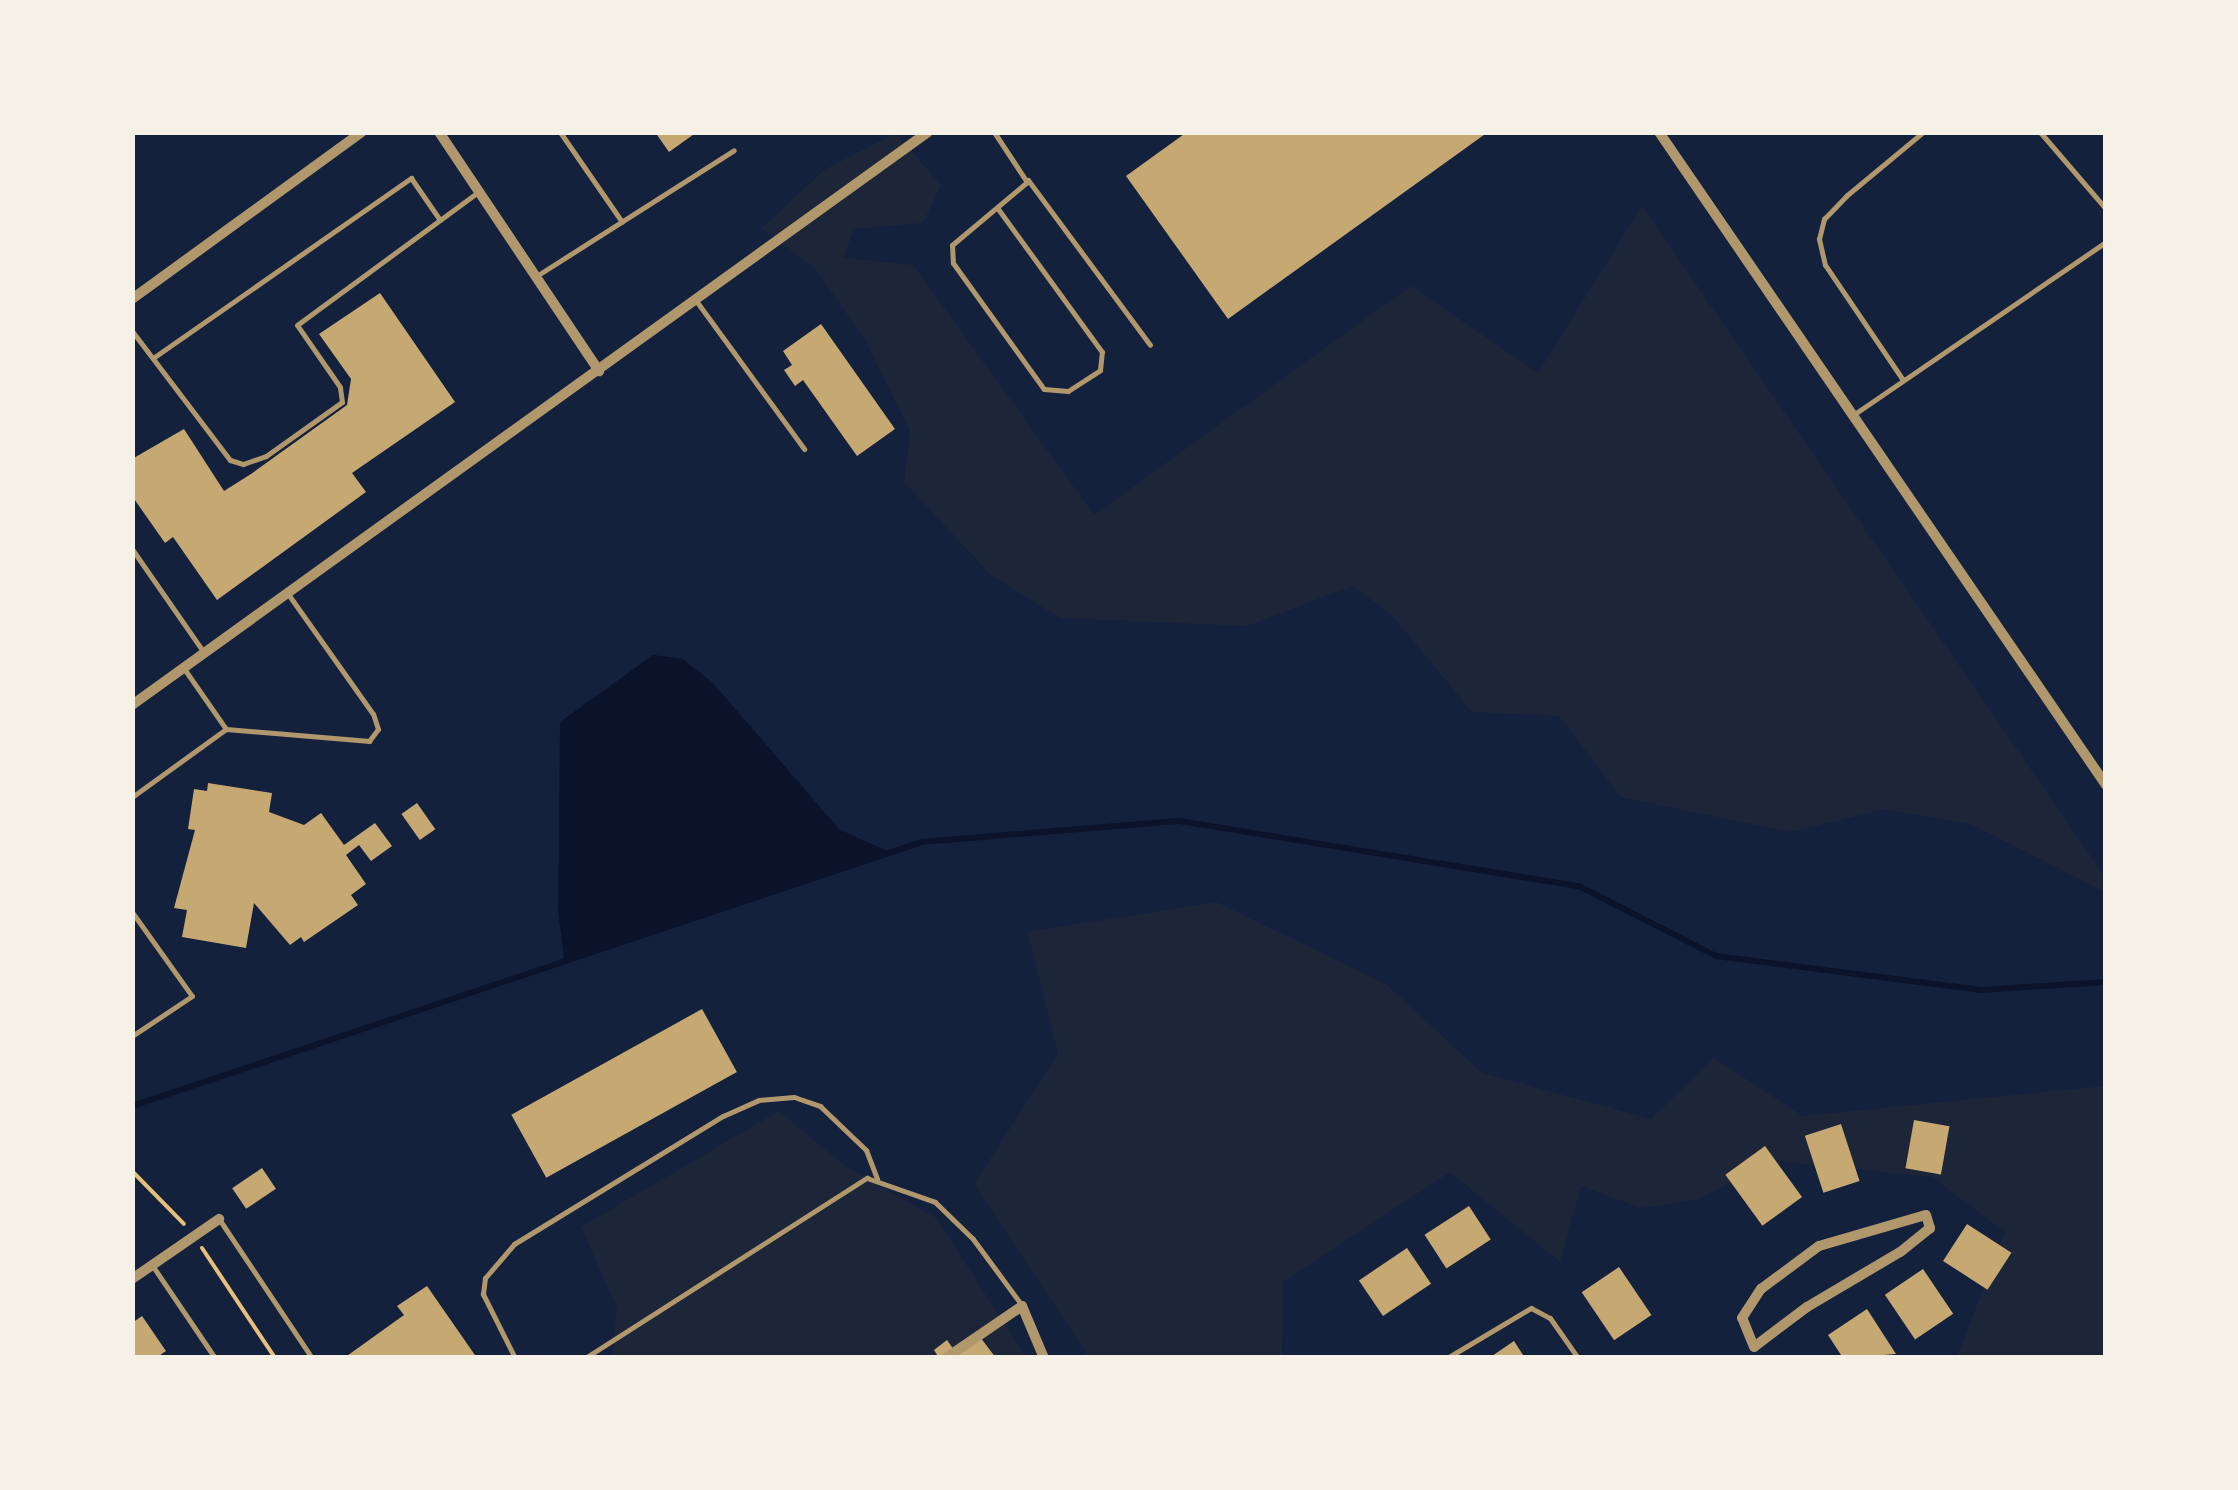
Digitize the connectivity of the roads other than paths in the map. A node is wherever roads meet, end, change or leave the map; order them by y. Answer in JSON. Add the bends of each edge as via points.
{"nodes":[{"id":1,"x":362,"y":132,"type":"edge"},
{"id":2,"x":439,"y":132,"type":"edge"},
{"id":3,"x":560,"y":132,"type":"edge"},
{"id":4,"x":928,"y":132,"type":"edge"},
{"id":5,"x":994,"y":132,"type":"edge"},
{"id":6,"x":1659,"y":132,"type":"edge"},
{"id":7,"x":1923,"y":132,"type":"edge"},
{"id":8,"x":2040,"y":132,"type":"edge"},
{"id":9,"x":734,"y":150,"type":"dead end"},
{"id":10,"x":1026,"y":177,"type":"junction"},
{"id":11,"x":479,"y":192,"type":"junction"},
{"id":12,"x":998,"y":209,"type":"junction"},
{"id":13,"x":2106,"y":209,"type":"edge"},
{"id":14,"x":440,"y":220,"type":"junction"},
{"id":15,"x":622,"y":222,"type":"junction"},
{"id":16,"x":2106,"y":242,"type":"edge"},
{"id":17,"x":536,"y":277,"type":"junction"},
{"id":18,"x":132,"y":299,"type":"edge"},
{"id":19,"x":695,"y":300,"type":"junction"},
{"id":20,"x":132,"y":331,"type":"edge"},
{"id":21,"x":1150,"y":345,"type":"dead end"},
{"id":22,"x":153,"y":358,"type":"junction"},
{"id":23,"x":599,"y":370,"type":"junction"},
{"id":24,"x":1904,"y":380,"type":"junction"},
{"id":25,"x":1851,"y":417,"type":"junction"},
{"id":26,"x":804,"y":449,"type":"dead end"},
{"id":27,"x":132,"y":549,"type":"edge"},
{"id":28,"x":288,"y":594,"type":"junction"},
{"id":29,"x":205,"y":654,"type":"junction"},
{"id":30,"x":183,"y":668,"type":"junction"},
{"id":31,"x":132,"y":705,"type":"edge"},
{"id":32,"x":226,"y":729,"type":"junction"},
{"id":33,"x":2106,"y":785,"type":"edge"},
{"id":34,"x":132,"y":796,"type":"edge"},
{"id":35,"x":132,"y":912,"type":"edge"},
{"id":36,"x":132,"y":1036,"type":"edge"},
{"id":37,"x":877,"y":1179,"type":"junction"},
{"id":38,"x":219,"y":1219,"type":"joint"},
{"id":39,"x":152,"y":1266,"type":"junction"},
{"id":40,"x":132,"y":1279,"type":"edge"},
{"id":41,"x":1022,"y":1306,"type":"junction"},
{"id":42,"x":1754,"y":1347,"type":"junction"},
{"id":43,"x":215,"y":1358,"type":"edge"},
{"id":44,"x":312,"y":1358,"type":"edge"},
{"id":45,"x":515,"y":1358,"type":"edge"},
{"id":46,"x":585,"y":1358,"type":"edge"},
{"id":47,"x":946,"y":1358,"type":"edge"},
{"id":48,"x":1044,"y":1358,"type":"edge"},
{"id":49,"x":1447,"y":1358,"type":"edge"},
{"id":50,"x":1578,"y":1358,"type":"edge"},
{"id":51,"x":1762,"y":1358,"type":"edge"}],
"edges":[{"from":1,"to":18,"type":"street"},
{"from":2,"to":11,"type":"street"},
{"from":3,"to":15,"type":"lane"},
{"from":4,"to":19,"type":"street"},
{"from":5,"to":10,"type":"lane"},
{"from":6,"to":25,"type":"street"},
{"from":7,"to":24,"type":"lane","via":[[1846,196],[1824,219],[1819,239],[1825,265]]},
{"from":8,"to":13,"type":"lane"},
{"from":9,"to":15,"type":"lane"},
{"from":10,"to":12,"type":"lane","via":[[1026,187]]},
{"from":10,"to":21,"type":"lane"},
{"from":11,"to":14,"type":"lane"},
{"from":11,"to":17,"type":"street"},
{"from":12,"to":12,"type":"lane","via":[[952,245],[953,263],[1044,389],[1068,391],[1100,370],[1102,352]]},
{"from":14,"to":22,"type":"lane","via":[[411,178]]},
{"from":14,"to":22,"type":"lane","via":[[298,325],[340,386],[342,402],[266,456],[243,464],[230,460]]},
{"from":15,"to":17,"type":"lane"},
{"from":16,"to":24,"type":"lane"},
{"from":17,"to":23,"type":"street"},
{"from":19,"to":23,"type":"street"},
{"from":19,"to":26,"type":"lane"},
{"from":20,"to":22,"type":"lane"},
{"from":23,"to":28,"type":"street"},
{"from":24,"to":25,"type":"lane"},
{"from":25,"to":33,"type":"street"},
{"from":27,"to":29,"type":"lane"},
{"from":28,"to":29,"type":"street"},
{"from":28,"to":32,"type":"lane","via":[[378,729],[369,741],[354,743]]},
{"from":29,"to":30,"type":"street"},
{"from":30,"to":31,"type":"street"},
{"from":30,"to":32,"type":"lane"},
{"from":32,"to":34,"type":"lane"},
{"from":35,"to":36,"type":"lane","via":[[192,996]]},
{"from":37,"to":41,"type":"lane","via":[[935,1202],[973,1239]]},
{"from":37,"to":45,"type":"lane","via":[[866,1150],[820,1106],[794,1098],[759,1100],[724,1116],[586,1196],[514,1244],[495,1266],[483,1294]]},
{"from":37,"to":46,"type":"lane","via":[[850,1184]]},
{"from":38,"to":39,"type":"street"},
{"from":38,"to":44,"type":"lane"},
{"from":39,"to":40,"type":"street"},
{"from":39,"to":43,"type":"lane"},
{"from":41,"to":47,"type":"street"},
{"from":41,"to":48,"type":"street"},
{"from":42,"to":42,"type":"street","via":[[1900,1252],[1930,1228],[1926,1215],[1819,1246],[1761,1289],[1742,1318]]},
{"from":42,"to":51,"type":"street"},
{"from":49,"to":50,"type":"lane","via":[[1530,1308],[1550,1318]]}]}
